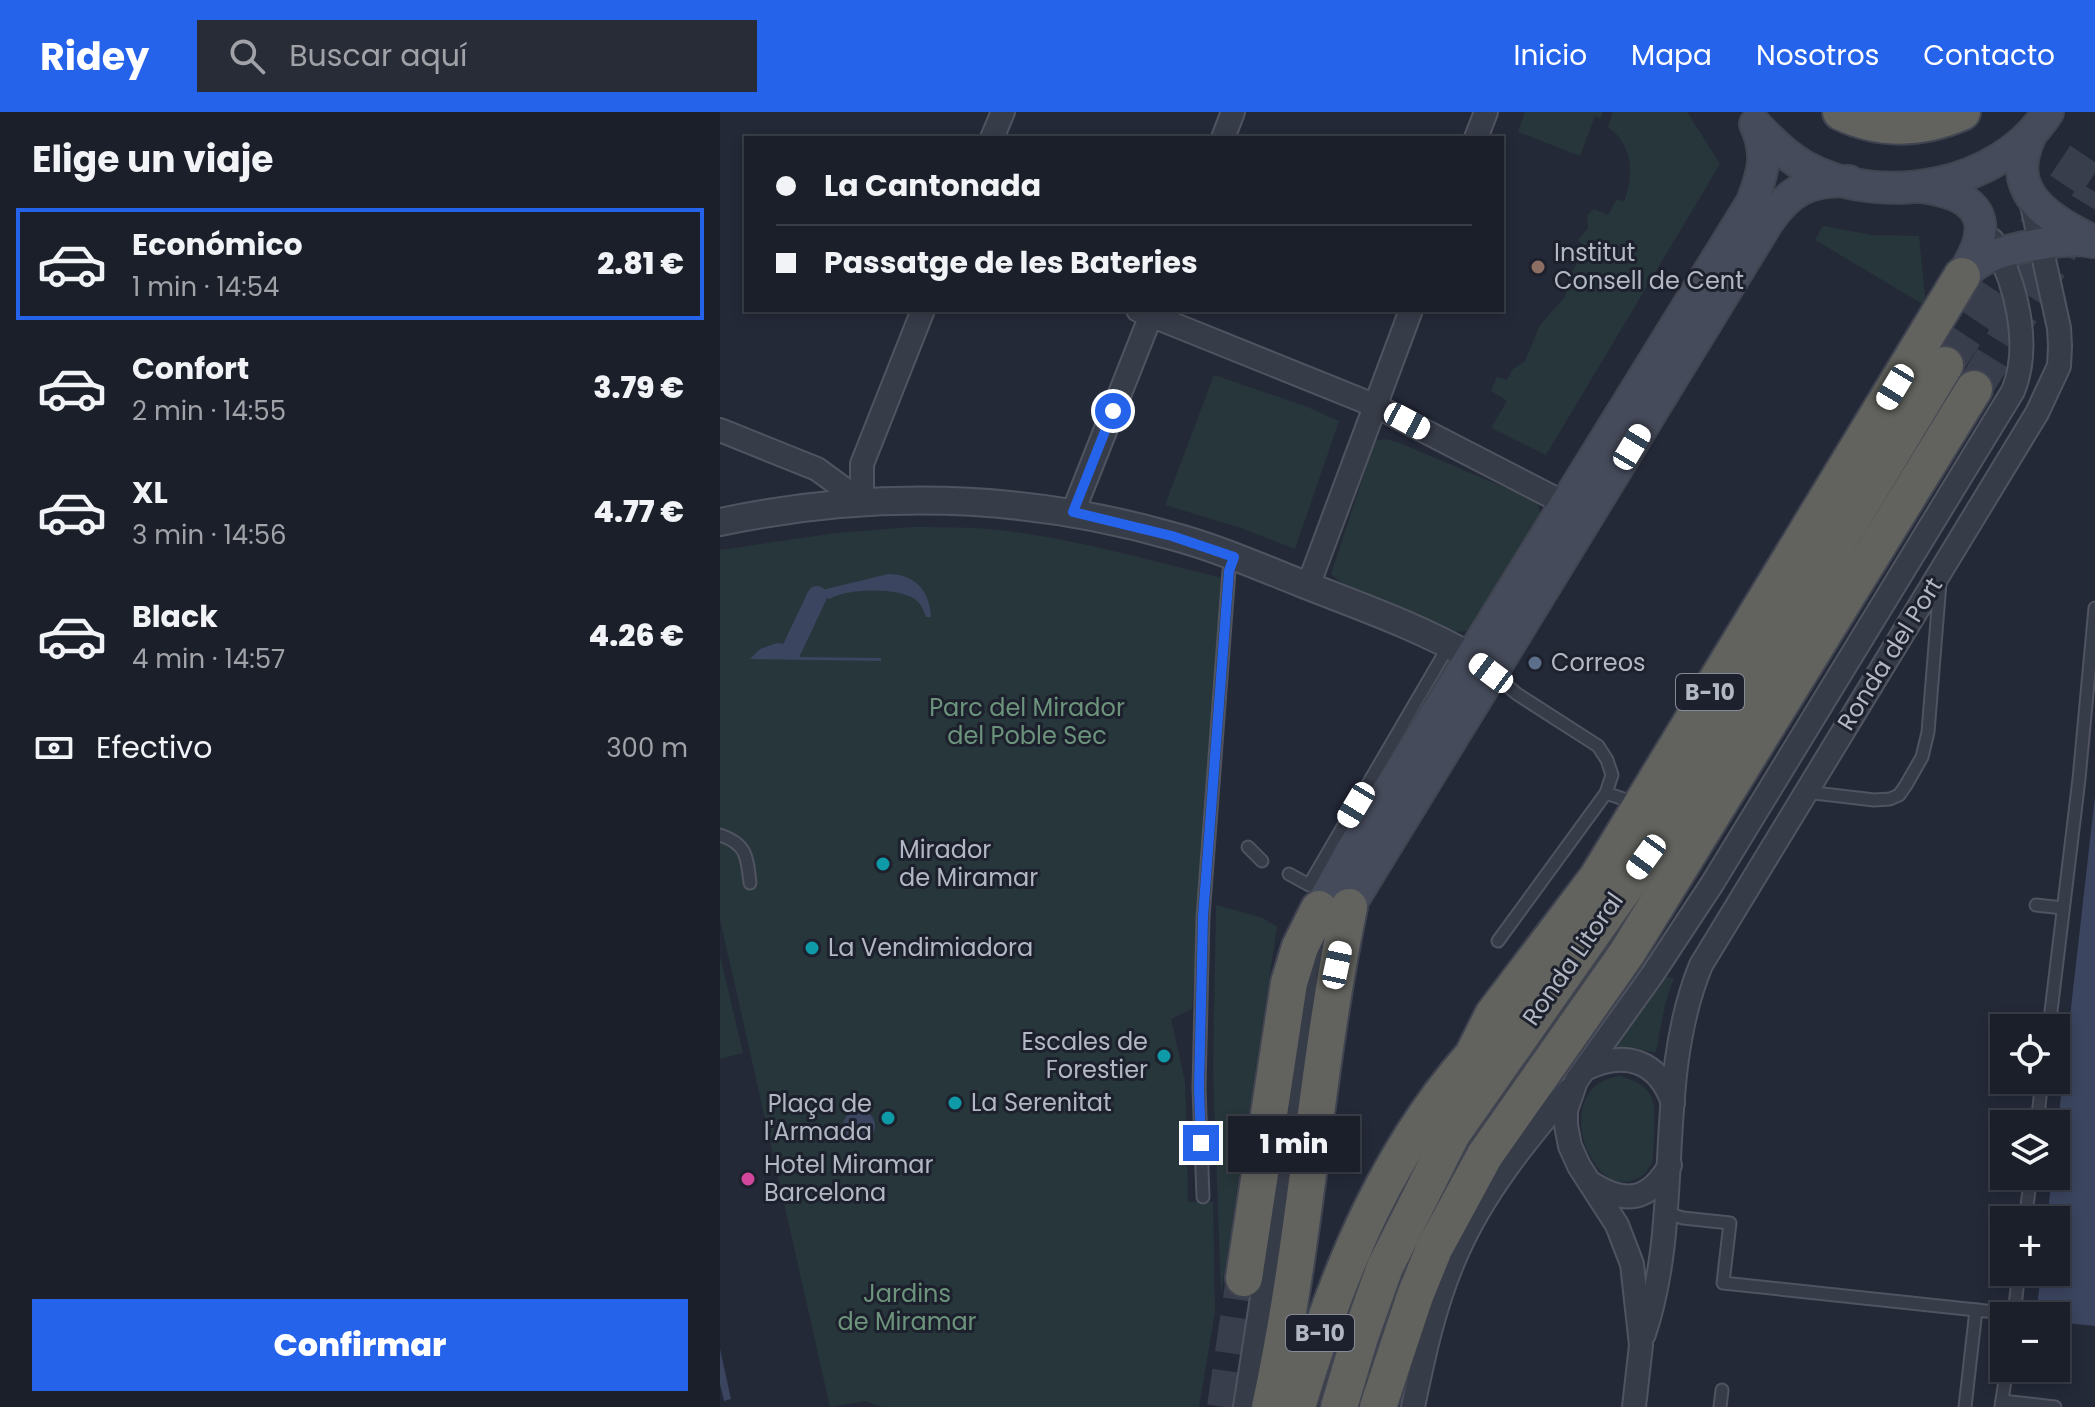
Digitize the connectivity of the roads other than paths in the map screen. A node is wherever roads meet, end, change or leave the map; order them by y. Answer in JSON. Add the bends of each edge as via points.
{"nodes":[{"id":1,"x":1003,"y":112,"type":"edge"},
{"id":2,"x":1233,"y":112,"type":"edge"},
{"id":3,"x":1486,"y":112,"type":"edge"},
{"id":4,"x":1841,"y":112,"type":"edge"},
{"id":5,"x":1962,"y":112,"type":"edge"},
{"id":6,"x":2048,"y":112,"type":"edge"},
{"id":7,"x":1751,"y":118,"type":"edge"},
{"id":8,"x":993,"y":136,"type":"edge"},
{"id":9,"x":1224,"y":136,"type":"edge"},
{"id":10,"x":1477,"y":136,"type":"edge"},
{"id":11,"x":2030,"y":137,"type":"junction"},
{"id":12,"x":1849,"y":181,"type":"junction"},
{"id":13,"x":1919,"y":186,"type":"junction"},
{"id":14,"x":2030,"y":196,"type":"junction"},
{"id":15,"x":1980,"y":218,"type":"junction"},
{"id":16,"x":2095,"y":242,"type":"edge"},
{"id":17,"x":2039,"y":246,"type":"junction"},
{"id":18,"x":2000,"y":254,"type":"junction"},
{"id":19,"x":1962,"y":276,"type":"junction"},
{"id":20,"x":922,"y":312,"type":"edge"},
{"id":21,"x":1147,"y":312,"type":"edge"},
{"id":22,"x":1410,"y":312,"type":"edge"},
{"id":23,"x":1945,"y":365,"type":"tunnel mouth"},
{"id":24,"x":1974,"y":389,"type":"tunnel mouth"},
{"id":25,"x":1376,"y":406,"type":"junction"},
{"id":26,"x":720,"y":430,"type":"edge"},
{"id":27,"x":862,"y":502,"type":"junction"},
{"id":28,"x":1566,"y":504,"type":"junction"},
{"id":29,"x":1073,"y":512,"type":"junction"},
{"id":30,"x":720,"y":522,"type":"edge"},
{"id":31,"x":1234,"y":557,"type":"junction"},
{"id":32,"x":1941,"y":571,"type":"junction"},
{"id":33,"x":1308,"y":586,"type":"junction"},
{"id":34,"x":2095,"y":608,"type":"edge"},
{"id":35,"x":1471,"y":658,"type":"junction"},
{"id":36,"x":1805,"y":792,"type":"junction"},
{"id":37,"x":1606,"y":793,"type":"junction"},
{"id":38,"x":1641,"y":805,"type":"junction"},
{"id":39,"x":720,"y":835,"type":"edge"},
{"id":40,"x":1248,"y":847,"type":"dead end"},
{"id":41,"x":1262,"y":861,"type":"dead end"},
{"id":42,"x":1636,"y":870,"type":"junction"},
{"id":43,"x":1289,"y":874,"type":"dead end"},
{"id":44,"x":750,"y":883,"type":"dead end"},
{"id":45,"x":1331,"y":899,"type":"junction"},
{"id":46,"x":2036,"y":905,"type":"dead end"},
{"id":47,"x":2063,"y":908,"type":"junction"},
{"id":48,"x":1498,"y":941,"type":"dead end"},
{"id":49,"x":2051,"y":1014,"type":"edge"},
{"id":50,"x":1474,"y":1053,"type":"junction"},
{"id":51,"x":1581,"y":1075,"type":"junction"},
{"id":52,"x":1674,"y":1105,"type":"junction"},
{"id":53,"x":1670,"y":1165,"type":"junction"},
{"id":54,"x":1590,"y":1182,"type":"junction"},
{"id":55,"x":1203,"y":1197,"type":"dead end"},
{"id":56,"x":1622,"y":1198,"type":"junction"},
{"id":57,"x":1666,"y":1213,"type":"junction"},
{"id":58,"x":1244,"y":1278,"type":"tunnel mouth"},
{"id":59,"x":1976,"y":1310,"type":"junction"},
{"id":60,"x":1990,"y":1312,"type":"edge"},
{"id":61,"x":1641,"y":1345,"type":"junction"},
{"id":62,"x":2005,"y":1382,"type":"edge"},
{"id":63,"x":1722,"y":1390,"type":"dead end"},
{"id":64,"x":2002,"y":1404,"type":"edge"},
{"id":65,"x":1247,"y":1407,"type":"edge"},
{"id":66,"x":1270,"y":1407,"type":"edge"},
{"id":67,"x":1297,"y":1407,"type":"edge"},
{"id":68,"x":1339,"y":1407,"type":"edge"},
{"id":69,"x":1378,"y":1407,"type":"edge"},
{"id":70,"x":1413,"y":1407,"type":"edge"},
{"id":71,"x":1634,"y":1407,"type":"edge"},
{"id":72,"x":1720,"y":1407,"type":"edge"},
{"id":73,"x":1965,"y":1407,"type":"edge"},
{"id":74,"x":2055,"y":1407,"type":"edge"}],
"edges":[{"from":1,"to":8,"type":"street"},
{"from":2,"to":9,"type":"street"},
{"from":3,"to":10,"type":"street"},
{"from":4,"to":5,"type":"highway","via":[[1890,126],[1943,120]]},
{"from":6,"to":11,"type":"main road"},
{"from":7,"to":12,"type":"main road","via":[[1804,166]]},
{"from":7,"to":28,"type":"main road","via":[[1765,160],[1752,202]]},
{"from":11,"to":13,"type":"main road","via":[[1982,168]]},
{"from":11,"to":14,"type":"main road","via":[[2022,169]]},
{"from":12,"to":13,"type":"main road"},
{"from":12,"to":35,"type":"main road","via":[[1811,184],[1778,208],[1585,525]]},
{"from":13,"to":15,"type":"main road","via":[[1965,202]]},
{"from":14,"to":16,"type":"main road","via":[[2053,220]]},
{"from":14,"to":17,"type":"street","name":"Ronda del Port"},
{"from":15,"to":18,"type":"street","name":"Ronda del Port"},
{"from":15,"to":19,"type":"main road","number":"B-10","via":[[1978,249]]},
{"from":16,"to":17,"type":"main road","via":[[2077,239]]},
{"from":17,"to":18,"type":"main road"},
{"from":17,"to":32,"type":"street","name":"Ronda del Port","via":[[2059,328],[2059,366],[2037,413]]},
{"from":18,"to":19,"type":"main road"},
{"from":18,"to":51,"type":"street","name":"Ronda del Port","via":[[2019,319],[2021,361],[2013,391],[1712,884]]},
{"from":19,"to":38,"type":"highway","number":"B-10"},
{"from":20,"to":27,"type":"street","via":[[862,464]]},
{"from":21,"to":25,"type":"street"},
{"from":21,"to":29,"type":"street"},
{"from":22,"to":25,"type":"street"},
{"from":23,"to":42,"type":"highway","name":"Ronda Litoral","number":"B-10"},
{"from":24,"to":69,"type":"highway","name":"Ronda Litoral","number":"B-10","via":[[1627,953],[1485,1155],[1434,1249]]},
{"from":25,"to":28,"type":"street"},
{"from":25,"to":33,"type":"street"},
{"from":26,"to":27,"type":"street","via":[[817,469]]},
{"from":27,"to":29,"type":"street","via":[[977,500]]},
{"from":27,"to":30,"type":"street"},
{"from":28,"to":35,"type":"main road"},
{"from":29,"to":31,"type":"street"},
{"from":31,"to":33,"type":"street"},
{"from":31,"to":55,"type":"lane","via":[[1203,917]]},
{"from":32,"to":36,"type":"street","name":"Ronda del Port"},
{"from":32,"to":36,"type":"lane","via":[[1928,732],[1922,757],[1906,785],[1890,799]]},
{"from":33,"to":35,"type":"street"},
{"from":34,"to":47,"type":"lane"},
{"from":35,"to":37,"type":"lane","via":[[1598,746],[1612,775]]},
{"from":35,"to":45,"type":"main road"},
{"from":36,"to":52,"type":"street","name":"Ronda del Port","via":[[1697,974],[1678,1045]]},
{"from":37,"to":38,"type":"lane"},
{"from":37,"to":48,"type":"lane"},
{"from":38,"to":50,"type":"highway","number":"B-10","via":[[1597,878],[1493,1015]]},
{"from":39,"to":44,"type":"lane","via":[[742,848]]},
{"from":40,"to":41,"type":"lane"},
{"from":42,"to":50,"type":"highway","number":"B-10"},
{"from":42,"to":68,"type":"highway","name":"Ronda Litoral","number":"B-10","via":[[1452,1134],[1385,1267]]},
{"from":43,"to":45,"type":"lane"},
{"from":45,"to":58,"type":"highway","via":[[1300,947],[1289,983]]},
{"from":45,"to":65,"type":"street","via":[[1312,989]]},
{"from":45,"to":66,"type":"highway","number":"B-10","via":[[1337,965]]},
{"from":46,"to":47,"type":"lane"},
{"from":47,"to":49,"type":"lane"},
{"from":50,"to":67,"type":"highway","number":"B-10","via":[[1422,1120],[1377,1198],[1315,1346]]},
{"from":51,"to":52,"type":"street","via":[[1611,1060],[1640,1063],[1661,1077]]},
{"from":51,"to":54,"type":"street","name":"Ronda del Port","via":[[1566,1110],[1566,1125],[1570,1146]]},
{"from":51,"to":70,"type":"street","via":[[1507,1167],[1458,1250],[1433,1318]]},
{"from":52,"to":53,"type":"street","name":"Ronda del Port"},
{"from":53,"to":56,"type":"street","via":[[1654,1188]]},
{"from":53,"to":57,"type":"street","name":"Ronda del Port"},
{"from":54,"to":56,"type":"street"},
{"from":54,"to":61,"type":"street","name":"Ronda del Port","via":[[1629,1255]]},
{"from":56,"to":57,"type":"street"},
{"from":57,"to":59,"type":"lane","via":[[1730,1223],[1723,1283]]},
{"from":57,"to":61,"type":"street","name":"Ronda del Port","via":[[1657,1296]]},
{"from":59,"to":60,"type":"lane"},
{"from":59,"to":73,"type":"lane"},
{"from":61,"to":71,"type":"street","name":"Ronda del Port"},
{"from":62,"to":64,"type":"lane"},
{"from":63,"to":72,"type":"lane"},
{"from":64,"to":74,"type":"lane"}]}
